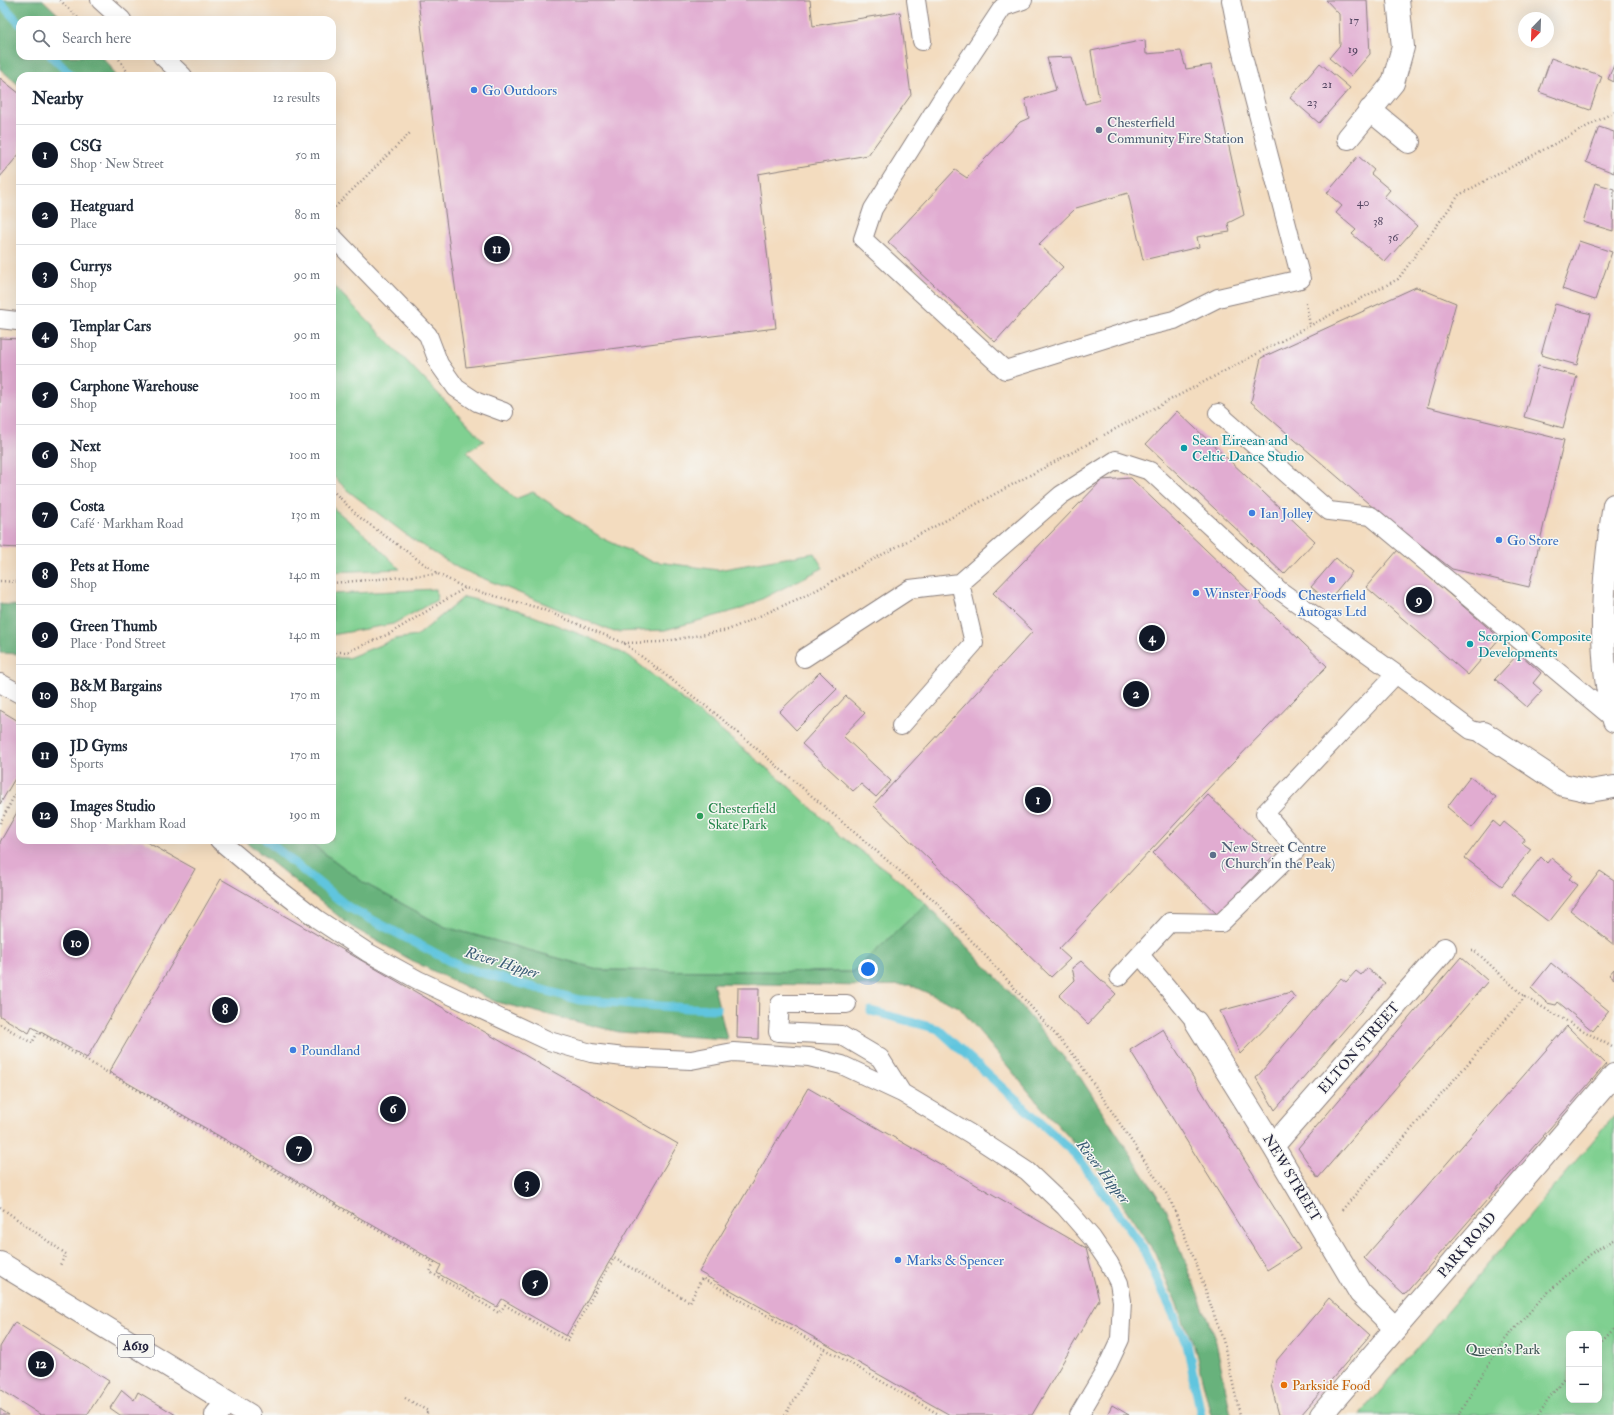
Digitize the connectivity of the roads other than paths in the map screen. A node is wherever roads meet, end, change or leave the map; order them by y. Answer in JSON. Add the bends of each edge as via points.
{"nodes":[{"id":1,"x":100,"y":0,"type":"edge"},
{"id":2,"x":916,"y":0,"type":"edge"},
{"id":3,"x":1023,"y":0,"type":"edge"},
{"id":4,"x":1231,"y":0,"type":"edge"},
{"id":5,"x":1398,"y":0,"type":"edge"},
{"id":6,"x":118,"y":16,"type":"edge"},
{"id":7,"x":922,"y":41,"type":"dead end"},
{"id":8,"x":166,"y":60,"type":"edge"},
{"id":9,"x":179,"y":72,"type":"edge"},
{"id":10,"x":1370,"y":110,"type":"junction"},
{"id":11,"x":1348,"y":138,"type":"dead end"},
{"id":12,"x":1409,"y":142,"type":"dead end"},
{"id":13,"x":336,"y":240,"type":"edge"},
{"id":14,"x":504,"y":412,"type":"dead end"},
{"id":15,"x":1218,"y":414,"type":"dead end"},
{"id":16,"x":1614,"y":505,"type":"edge"},
{"id":17,"x":960,"y":583,"type":"junction"},
{"id":18,"x":804,"y":658,"type":"dead end"},
{"id":19,"x":1396,"y":674,"type":"junction"},
{"id":20,"x":0,"y":683,"type":"edge"},
{"id":21,"x":16,"y":692,"type":"edge"},
{"id":22,"x":1614,"y":719,"type":"edge"},
{"id":23,"x":901,"y":726,"type":"dead end"},
{"id":24,"x":1484,"y":733,"type":"joint"},
{"id":25,"x":1614,"y":787,"type":"edge"},
{"id":26,"x":224,"y":844,"type":"edge"},
{"id":27,"x":1445,"y":949,"type":"road end"},
{"id":28,"x":1140,"y":955,"type":"junction"},
{"id":29,"x":1119,"y":977,"type":"dead end"},
{"id":30,"x":847,"y":1004,"type":"dead end"},
{"id":31,"x":1196,"y":1022,"type":"joint"},
{"id":32,"x":1614,"y":1075,"type":"edge"},
{"id":33,"x":902,"y":1093,"type":"junction"},
{"id":34,"x":1273,"y":1146,"type":"junction"},
{"id":35,"x":0,"y":1262,"type":"edge"},
{"id":36,"x":1395,"y":1328,"type":"junction"},
{"id":37,"x":222,"y":1409,"type":"edge"},
{"id":38,"x":249,"y":1415,"type":"edge"},
{"id":39,"x":1079,"y":1415,"type":"edge"},
{"id":40,"x":1321,"y":1415,"type":"edge"}],
"edges":[{"from":1,"to":6,"type":"lane"},
{"from":2,"to":7,"type":"lane"},
{"from":3,"to":4,"type":"lane","via":[[1003,8],[942,99],[873,209],[863,239],[1005,370],[1136,329],[1174,320],[1218,298],[1301,279],[1240,45]]},
{"from":5,"to":10,"type":"main road","via":[[1403,47],[1393,83]]},
{"from":8,"to":9,"type":"lane"},
{"from":10,"to":11,"type":"main road"},
{"from":10,"to":12,"type":"main road"},
{"from":13,"to":14,"type":"lane","via":[[428,335],[439,364],[456,388],[476,402]]},
{"from":15,"to":22,"type":"lane","via":[[1329,511],[1371,516]]},
{"from":16,"to":22,"type":"main road","via":[[1609,535],[1603,619],[1605,667]]},
{"from":17,"to":18,"type":"lane","via":[[910,589]]},
{"from":17,"to":19,"type":"lane","via":[[1061,495],[1116,460],[1150,471],[1279,590]]},
{"from":17,"to":23,"type":"lane","via":[[974,643]]},
{"from":19,"to":24,"type":"lane","via":[[1471,730]]},
{"from":19,"to":28,"type":"lane","via":[[1265,813],[1296,850],[1221,923],[1170,922]]},
{"from":20,"to":21,"type":"lane"},
{"from":24,"to":25,"type":"main road","via":[[1563,785],[1590,791]]},
{"from":26,"to":33,"type":"lane","via":[[317,919],[367,952],[442,992],[549,1041],[591,1054],[624,1057],[691,1060],[732,1052],[809,1057],[842,1065]]},
{"from":27,"to":34,"type":"main road","name":"ELTON STREET"},
{"from":28,"to":29,"type":"lane"},
{"from":28,"to":31,"type":"lane"},
{"from":30,"to":33,"type":"lane","via":[[780,1004],[778,1032],[841,1035],[880,1058]]},
{"from":31,"to":34,"type":"main road","name":"NEW STREET"},
{"from":32,"to":36,"type":"main road","name":"PARK ROAD"},
{"from":33,"to":39,"type":"lane","via":[[1027,1171],[1065,1207],[1088,1233],[1109,1263],[1119,1283],[1122,1301],[1120,1339]]},
{"from":34,"to":36,"type":"main road","name":"NEW STREET","via":[[1360,1293]]},
{"from":35,"to":37,"type":"main road","number":"A619","via":[[46,1290]]},
{"from":36,"to":40,"type":"main road","name":"PARK ROAD"},
{"from":37,"to":38,"type":"main road","number":"A619"}]}
